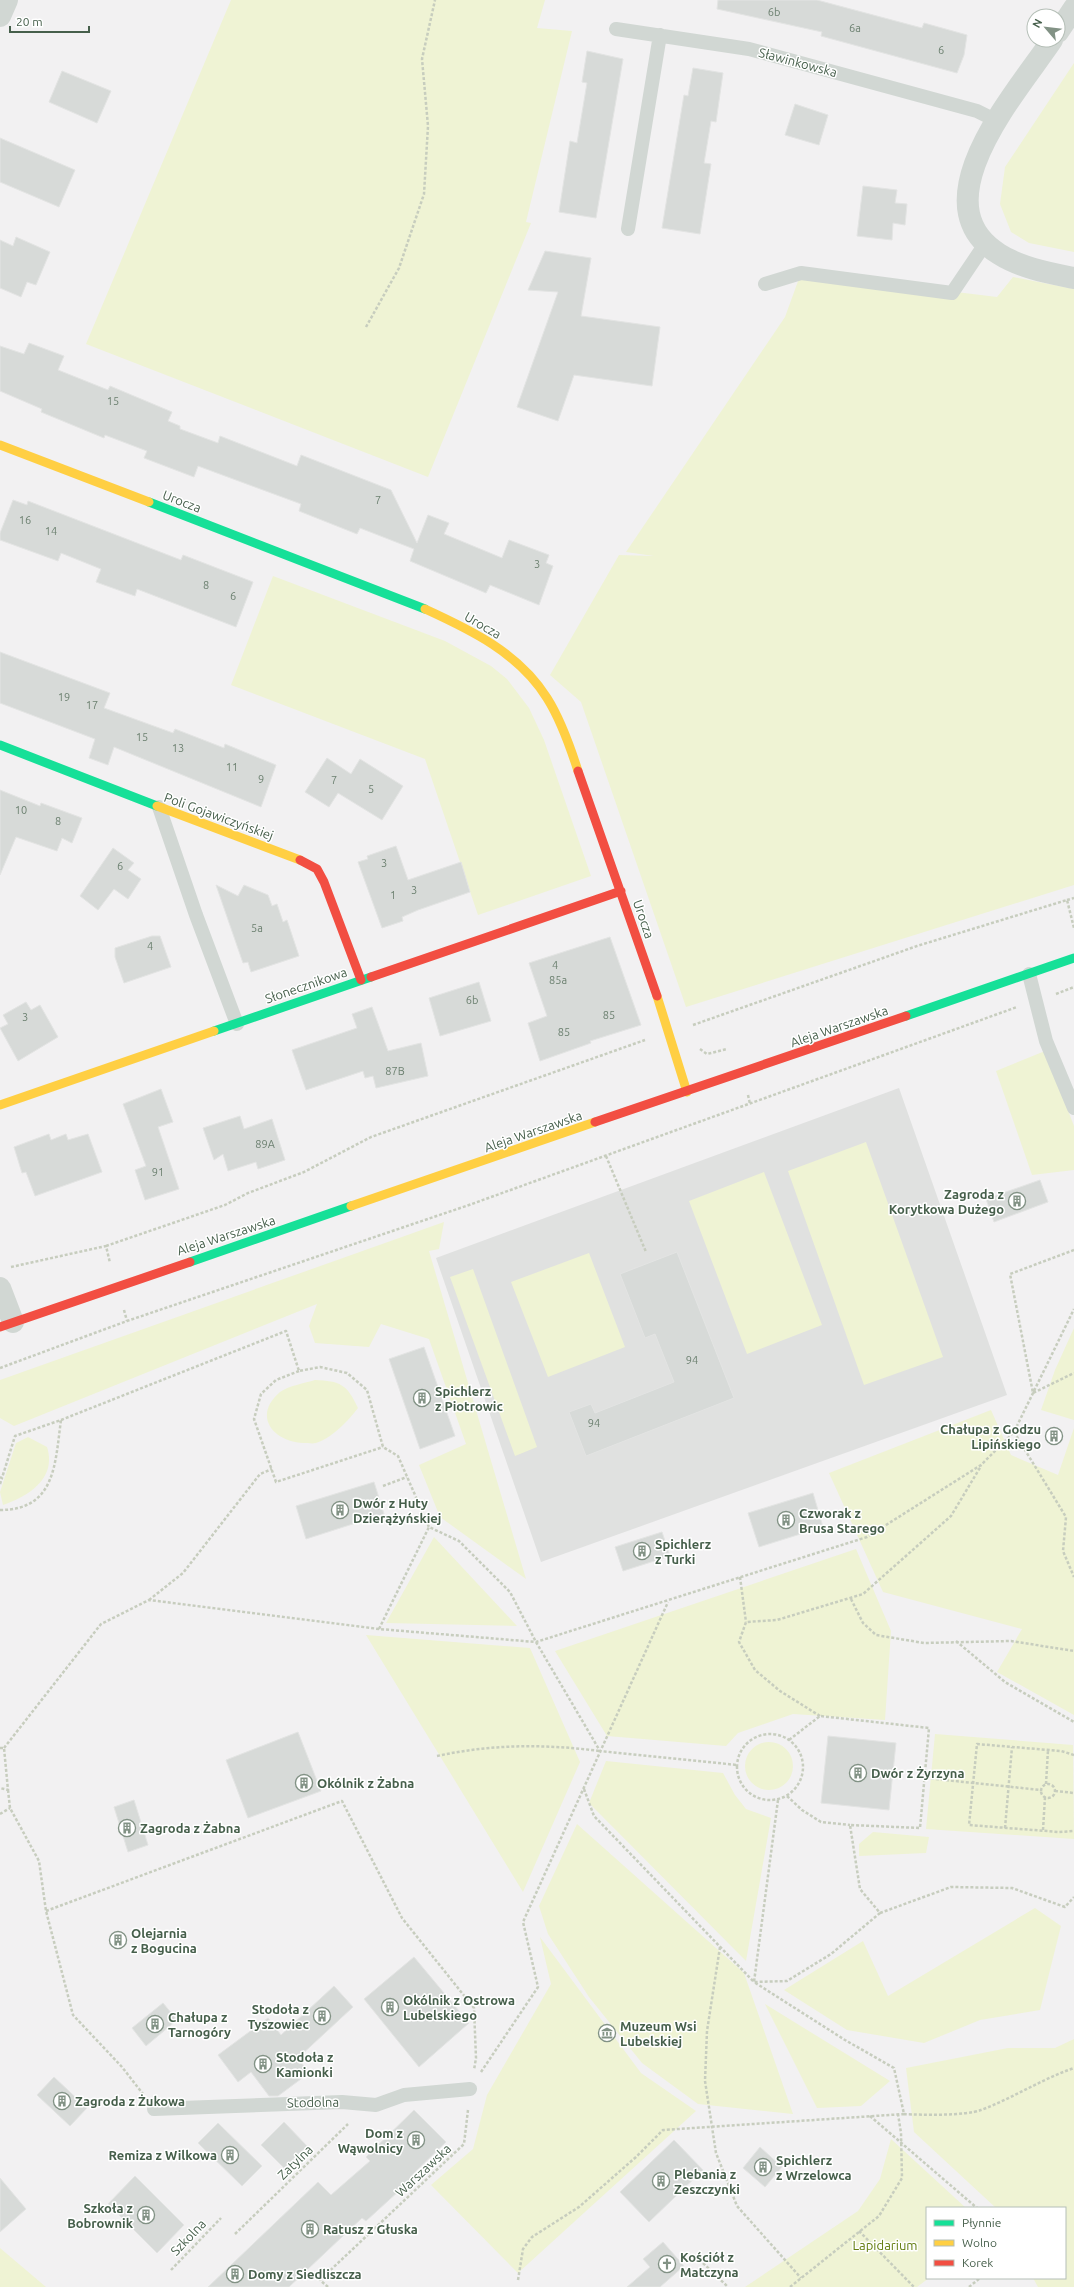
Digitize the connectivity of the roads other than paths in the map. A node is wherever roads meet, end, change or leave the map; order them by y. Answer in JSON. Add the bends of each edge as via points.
{"nodes":[{"id":1,"x":7,"y":0,"type":"edge"},
{"id":2,"x":1074,"y":8,"type":"edge"},
{"id":3,"x":0,"y":16,"type":"edge"},
{"id":4,"x":1066,"y":20,"type":"edge"},
{"id":5,"x":616,"y":29,"type":"dead end"},
{"id":6,"x":660,"y":35,"type":"junction"},
{"id":7,"x":1046,"y":48,"type":"edge"},
{"id":8,"x":996,"y":121,"type":"junction"},
{"id":9,"x":628,"y":229,"type":"dead end"},
{"id":10,"x":985,"y":244,"type":"junction"},
{"id":11,"x":1074,"y":278,"type":"edge"},
{"id":12,"x":766,"y":284,"type":"dead end"},
{"id":13,"x":0,"y":445,"type":"edge"},
{"id":14,"x":0,"y":745,"type":"edge"},
{"id":15,"x":159,"y":807,"type":"junction"},
{"id":16,"x":621,"y":890,"type":"junction"},
{"id":17,"x":1074,"y":958,"type":"edge"},
{"id":18,"x":1029,"y":974,"type":"junction"},
{"id":19,"x":361,"y":980,"type":"junction"},
{"id":20,"x":237,"y":1024,"type":"junction"},
{"id":21,"x":687,"y":1092,"type":"junction"},
{"id":22,"x":0,"y":1105,"type":"edge"},
{"id":23,"x":1074,"y":1108,"type":"edge"},
{"id":24,"x":2,"y":1278,"type":"edge"},
{"id":25,"x":6,"y":1324,"type":"edge"},
{"id":26,"x":470,"y":2089,"type":"road end"},
{"id":27,"x":154,"y":2109,"type":"road end"}],
"edges":[{"from":1,"to":3,"type":"street"},
{"from":2,"to":4,"type":"street"},
{"from":5,"to":6,"type":"lane","name":"Sławinkowska"},
{"from":6,"to":8,"type":"lane","name":"Sławinkowska","via":[[749,49],[978,111]]},
{"from":6,"to":9,"type":"lane"},
{"from":7,"to":8,"type":"street"},
{"from":8,"to":10,"type":"street","via":[[973,170],[966,206],[970,221]]},
{"from":10,"to":11,"type":"street","via":[[1011,261]]},
{"from":10,"to":12,"type":"lane","via":[[952,293],[801,274]]},
{"from":13,"to":16,"type":"street","name":"Urocza","via":[[406,600],[494,646],[538,684],[554,708]]},
{"from":14,"to":15,"type":"street","name":"Poli Gojawiczyńskiej"},
{"from":15,"to":19,"type":"street","name":"Poli Gojawiczyńskiej","via":[[304,861],[317,869]]},
{"from":15,"to":20,"type":"lane"},
{"from":16,"to":19,"type":"street","name":"Słonecznikowa"},
{"from":16,"to":21,"type":"street","name":"Urocza"},
{"from":17,"to":18,"type":"street","name":"Aleja Warszawska"},
{"from":18,"to":21,"type":"street","name":"Aleja Warszawska"},
{"from":18,"to":23,"type":"lane","via":[[1046,1041]]},
{"from":19,"to":20,"type":"street","name":"Słonecznikowa"},
{"from":20,"to":22,"type":"street","name":"Słonecznikowa"},
{"from":21,"to":25,"type":"street","name":"Aleja Warszawska"},
{"from":24,"to":25,"type":"street"},
{"from":26,"to":27,"type":"lane","name":"Stodolna","via":[[404,2095],[376,2105],[342,2102]]}]}
